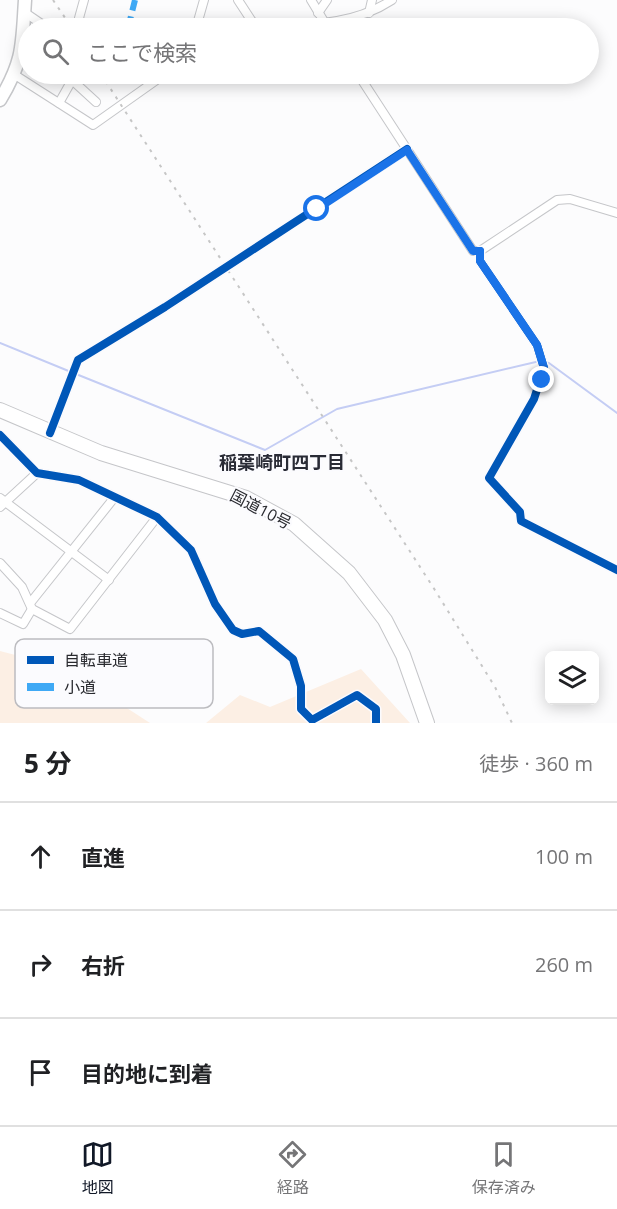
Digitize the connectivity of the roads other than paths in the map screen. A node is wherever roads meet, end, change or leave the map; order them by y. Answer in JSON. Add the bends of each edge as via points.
{"nodes":[{"id":1,"x":84,"y":0,"type":"edge"},
{"id":2,"x":204,"y":0,"type":"edge"},
{"id":3,"x":238,"y":0,"type":"edge"},
{"id":4,"x":310,"y":0,"type":"edge"},
{"id":5,"x":327,"y":0,"type":"edge"},
{"id":6,"x":372,"y":0,"type":"edge"},
{"id":7,"x":392,"y":0,"type":"edge"},
{"id":8,"x":25,"y":6,"type":"edge"},
{"id":9,"x":318,"y":13,"type":"junction"},
{"id":10,"x":369,"y":13,"type":"junction"},
{"id":11,"x":37,"y":18,"type":"edge"},
{"id":12,"x":79,"y":18,"type":"edge"},
{"id":13,"x":199,"y":18,"type":"edge"},
{"id":14,"x":250,"y":18,"type":"edge"},
{"id":15,"x":321,"y":18,"type":"edge"},
{"id":16,"x":356,"y":18,"type":"edge"},
{"id":17,"x":18,"y":66,"type":"edge"},
{"id":18,"x":15,"y":75,"type":"junction"},
{"id":19,"x":18,"y":77,"type":"edge"},
{"id":20,"x":29,"y":84,"type":"edge"},
{"id":21,"x":70,"y":84,"type":"edge"},
{"id":22,"x":76,"y":84,"type":"edge"},
{"id":23,"x":151,"y":84,"type":"edge"},
{"id":24,"x":364,"y":84,"type":"edge"},
{"id":25,"x":2,"y":93,"type":"edge"},
{"id":26,"x":96,"y":102,"type":"dead end"},
{"id":27,"x":59,"y":103,"type":"junction"},
{"id":28,"x":407,"y":150,"type":"junction"},
{"id":29,"x":617,"y":213,"type":"edge"},
{"id":30,"x":480,"y":251,"type":"junction"},
{"id":31,"x":0,"y":410,"type":"edge"},
{"id":32,"x":50,"y":433,"type":"junction"},
{"id":33,"x":0,"y":435,"type":"edge"},
{"id":34,"x":37,"y":472,"type":"junction"},
{"id":35,"x":114,"y":498,"type":"junction"},
{"id":36,"x":2,"y":503,"type":"edge"},
{"id":37,"x":157,"y":517,"type":"junction"},
{"id":38,"x":72,"y":552,"type":"junction"},
{"id":39,"x":0,"y":563,"type":"edge"},
{"id":40,"x":617,"y":570,"type":"edge"},
{"id":41,"x":109,"y":580,"type":"junction"},
{"id":42,"x":32,"y":606,"type":"junction"},
{"id":43,"x":0,"y":613,"type":"edge"},
{"id":44,"x":376,"y":723,"type":"edge"},
{"id":45,"x":427,"y":723,"type":"edge"}],
"edges":[{"from":1,"to":12,"type":"street"},
{"from":2,"to":13,"type":"street"},
{"from":3,"to":14,"type":"street"},
{"from":4,"to":9,"type":"street"},
{"from":5,"to":9,"type":"street"},
{"from":6,"to":10,"type":"street"},
{"from":7,"to":10,"type":"street"},
{"from":8,"to":11,"type":"street"},
{"from":9,"to":15,"type":"street"},
{"from":10,"to":16,"type":"street"},
{"from":17,"to":18,"type":"main road"},
{"from":18,"to":19,"type":"street"},
{"from":18,"to":25,"type":"main road"},
{"from":20,"to":27,"type":"street"},
{"from":21,"to":27,"type":"street"},
{"from":22,"to":26,"type":"street"},
{"from":23,"to":27,"type":"street","via":[[93,125]]},
{"from":24,"to":28,"type":"street"},
{"from":28,"to":30,"type":"street","via":[[473,251]]},
{"from":28,"to":32,"type":"street","via":[[78,360]]},
{"from":29,"to":30,"type":"street","via":[[570,199],[557,200]]},
{"from":30,"to":40,"type":"street","via":[[480,261],[537,345],[544,366],[534,399],[489,478],[520,512],[521,521]]},
{"from":31,"to":32,"type":"highway","name":"国道10号"},
{"from":32,"to":45,"type":"highway","name":"国道10号","via":[[246,498],[294,524],[349,573],[385,620],[403,655]]},
{"from":33,"to":34,"type":"street"},
{"from":34,"to":35,"type":"street","via":[[79,480]]},
{"from":34,"to":36,"type":"street"},
{"from":35,"to":37,"type":"street"},
{"from":35,"to":38,"type":"street"},
{"from":36,"to":38,"type":"street"},
{"from":37,"to":41,"type":"street"},
{"from":37,"to":44,"type":"street","via":[[191,550],[215,604],[233,630],[242,634],[259,631],[293,660],[301,686],[301,709],[312,720],[357,695],[376,709]]},
{"from":38,"to":41,"type":"street"},
{"from":38,"to":42,"type":"street"},
{"from":39,"to":42,"type":"street","via":[[22,587]]},
{"from":41,"to":42,"type":"street","via":[[70,629]]},
{"from":42,"to":43,"type":"street","via":[[23,624]]}]}
